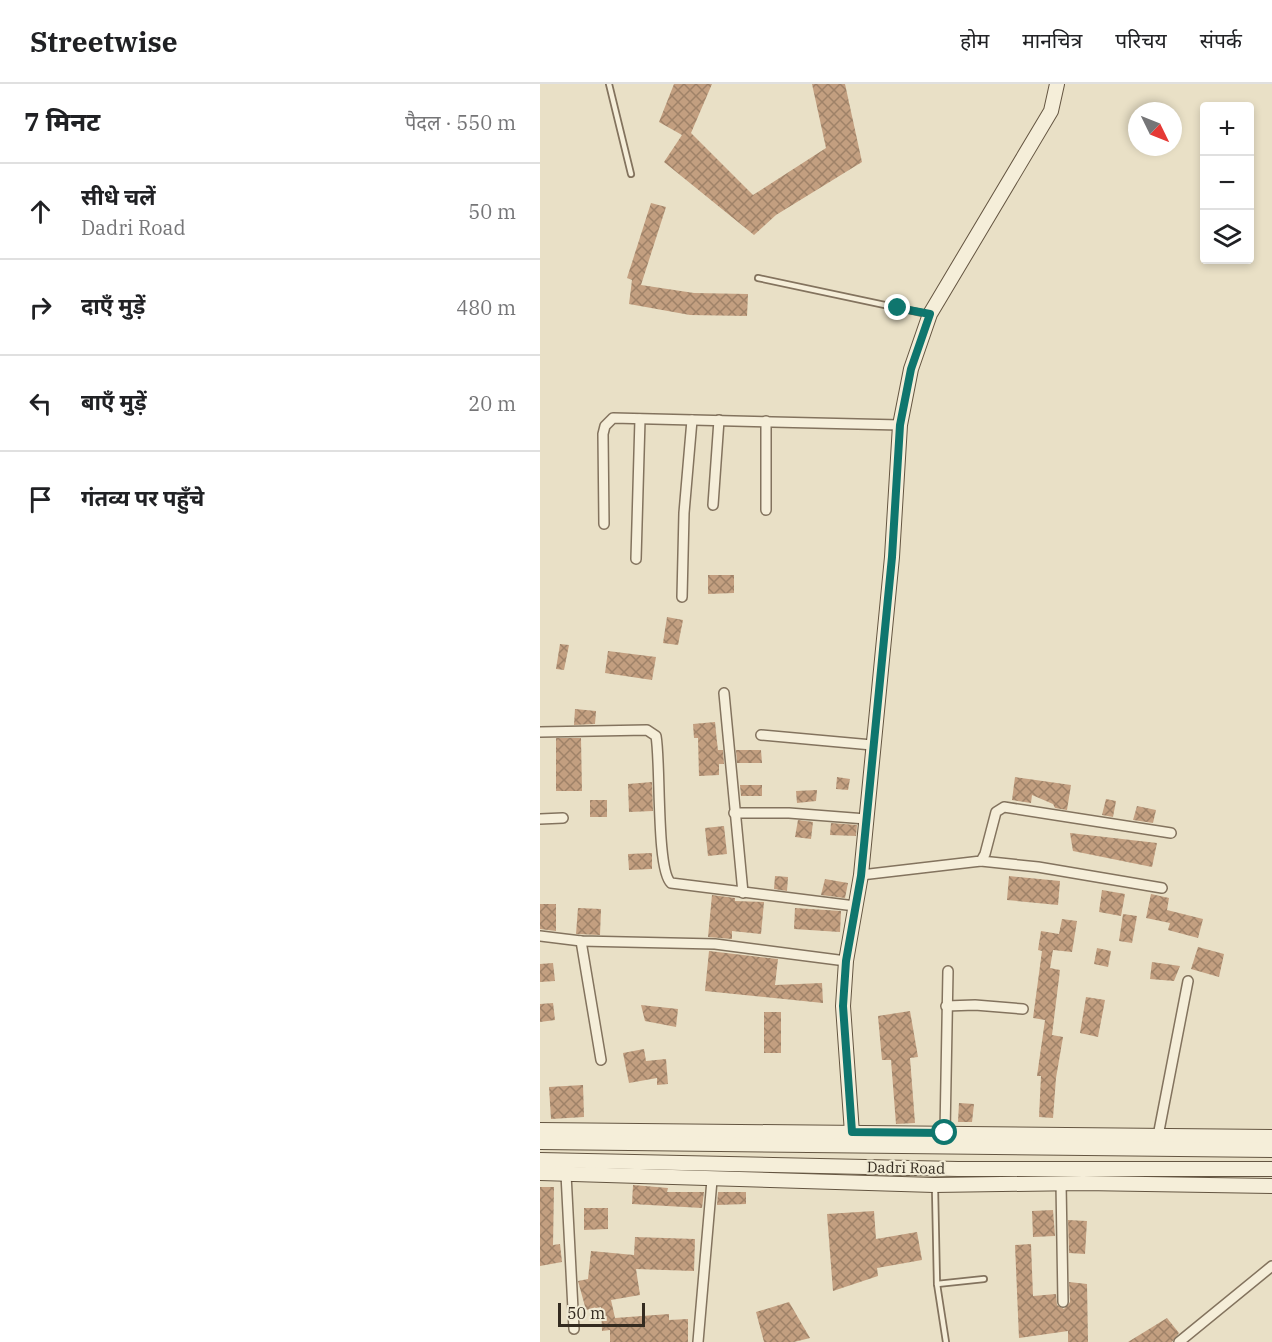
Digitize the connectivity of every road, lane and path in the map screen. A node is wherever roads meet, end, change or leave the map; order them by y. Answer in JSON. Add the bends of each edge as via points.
{"nodes":[{"id":1,"x":609,"y":84,"type":"edge"},
{"id":2,"x":1057,"y":84,"type":"edge"},
{"id":3,"x":631,"y":174,"type":"dead end"},
{"id":4,"x":758,"y":278,"type":"dead end"},
{"id":5,"x":930,"y":314,"type":"junction"},
{"id":6,"x":640,"y":419,"type":"junction"},
{"id":7,"x":692,"y":420,"type":"junction"},
{"id":8,"x":719,"y":420,"type":"junction"},
{"id":9,"x":766,"y":421,"type":"junction"},
{"id":10,"x":900,"y":425,"type":"junction"},
{"id":11,"x":713,"y":505,"type":"dead end"},
{"id":12,"x":765,"y":510,"type":"dead end"},
{"id":13,"x":604,"y":524,"type":"dead end"},
{"id":14,"x":636,"y":559,"type":"dead end"},
{"id":15,"x":682,"y":597,"type":"dead end"},
{"id":16,"x":724,"y":693,"type":"dead end"},
{"id":17,"x":540,"y":732,"type":"edge"},
{"id":18,"x":761,"y":735,"type":"dead end"},
{"id":19,"x":872,"y":745,"type":"junction"},
{"id":20,"x":734,"y":813,"type":"junction"},
{"id":21,"x":563,"y":818,"type":"dead end"},
{"id":22,"x":540,"y":819,"type":"edge"},
{"id":23,"x":866,"y":819,"type":"junction"},
{"id":24,"x":1171,"y":833,"type":"dead end"},
{"id":25,"x":981,"y":861,"type":"junction"},
{"id":26,"x":861,"y":876,"type":"junction"},
{"id":27,"x":1162,"y":888,"type":"dead end"},
{"id":28,"x":743,"y":893,"type":"junction"},
{"id":29,"x":855,"y":906,"type":"junction"},
{"id":30,"x":540,"y":936,"type":"edge"},
{"id":31,"x":581,"y":941,"type":"junction"},
{"id":32,"x":846,"y":961,"type":"junction"},
{"id":33,"x":948,"y":972,"type":"dead end"},
{"id":34,"x":1188,"y":981,"type":"dead end"},
{"id":35,"x":946,"y":1006,"type":"junction"},
{"id":36,"x":1023,"y":1009,"type":"dead end"},
{"id":37,"x":601,"y":1060,"type":"dead end"},
{"id":38,"x":540,"y":1130,"type":"edge"},
{"id":39,"x":852,"y":1132,"type":"junction"},
{"id":40,"x":945,"y":1133,"type":"junction"},
{"id":41,"x":1158,"y":1136,"type":"junction"},
{"id":42,"x":1272,"y":1137,"type":"edge"},
{"id":43,"x":540,"y":1142,"type":"edge"},
{"id":44,"x":1272,"y":1150,"type":"edge"},
{"id":45,"x":540,"y":1160,"type":"edge"},
{"id":46,"x":1272,"y":1169,"type":"edge"},
{"id":47,"x":540,"y":1173,"type":"edge"},
{"id":48,"x":566,"y":1174,"type":"junction"},
{"id":49,"x":712,"y":1180,"type":"junction"},
{"id":50,"x":1061,"y":1183,"type":"junction"},
{"id":51,"x":934,"y":1185,"type":"junction"},
{"id":52,"x":1272,"y":1186,"type":"edge"},
{"id":53,"x":1272,"y":1266,"type":"edge"},
{"id":54,"x":984,"y":1279,"type":"dead end"},
{"id":55,"x":937,"y":1284,"type":"junction"},
{"id":56,"x":1062,"y":1302,"type":"dead end"},
{"id":57,"x":574,"y":1329,"type":"dead end"},
{"id":58,"x":698,"y":1342,"type":"edge"},
{"id":59,"x":946,"y":1342,"type":"edge"},
{"id":60,"x":1179,"y":1342,"type":"edge"}],
"edges":[{"from":1,"to":3,"type":"lane"},
{"from":2,"to":5,"type":"street","via":[[1051,111]]},
{"from":4,"to":5,"type":"lane"},
{"from":5,"to":10,"type":"street","via":[[911,369]]},
{"from":6,"to":7,"type":"street"},
{"from":6,"to":13,"type":"street","via":[[613,418],[605,426]]},
{"from":6,"to":14,"type":"street"},
{"from":7,"to":8,"type":"street"},
{"from":7,"to":15,"type":"street"},
{"from":8,"to":9,"type":"street"},
{"from":8,"to":11,"type":"street"},
{"from":9,"to":10,"type":"street"},
{"from":9,"to":12,"type":"street"},
{"from":10,"to":19,"type":"street","via":[[892,557]]},
{"from":16,"to":20,"type":"street"},
{"from":17,"to":28,"type":"street","via":[[653,732],[657,742],[666,878],[675,885]]},
{"from":18,"to":19,"type":"street"},
{"from":19,"to":23,"type":"street"},
{"from":20,"to":23,"type":"street"},
{"from":20,"to":28,"type":"street"},
{"from":21,"to":22,"type":"street"},
{"from":23,"to":26,"type":"street"},
{"from":24,"to":25,"type":"street","via":[[999,808]]},
{"from":25,"to":26,"type":"street"},
{"from":25,"to":27,"type":"street"},
{"from":26,"to":29,"type":"street"},
{"from":28,"to":29,"type":"street"},
{"from":29,"to":32,"type":"street"},
{"from":30,"to":31,"type":"street"},
{"from":31,"to":32,"type":"street","via":[[715,944]]},
{"from":31,"to":37,"type":"street"},
{"from":32,"to":39,"type":"street","via":[[843,1006]]},
{"from":33,"to":35,"type":"street"},
{"from":34,"to":41,"type":"street"},
{"from":35,"to":36,"type":"street"},
{"from":35,"to":40,"type":"street"},
{"from":38,"to":39,"type":"street"},
{"from":39,"to":40,"type":"street"},
{"from":40,"to":41,"type":"street"},
{"from":41,"to":42,"type":"street"},
{"from":43,"to":44,"type":"street"},
{"from":45,"to":46,"type":"street","via":[[946,1168]]},
{"from":47,"to":48,"type":"street","name":"Dadri Road"},
{"from":48,"to":49,"type":"street","name":"Dadri Road"},
{"from":48,"to":57,"type":"street"},
{"from":49,"to":51,"type":"street","name":"Dadri Road"},
{"from":49,"to":58,"type":"street"},
{"from":50,"to":51,"type":"street","name":"Dadri Road"},
{"from":50,"to":52,"type":"street","name":"Dadri Road"},
{"from":50,"to":56,"type":"street"},
{"from":51,"to":55,"type":"lane"},
{"from":53,"to":60,"type":"street"},
{"from":54,"to":55,"type":"lane"},
{"from":55,"to":59,"type":"lane"}]}
